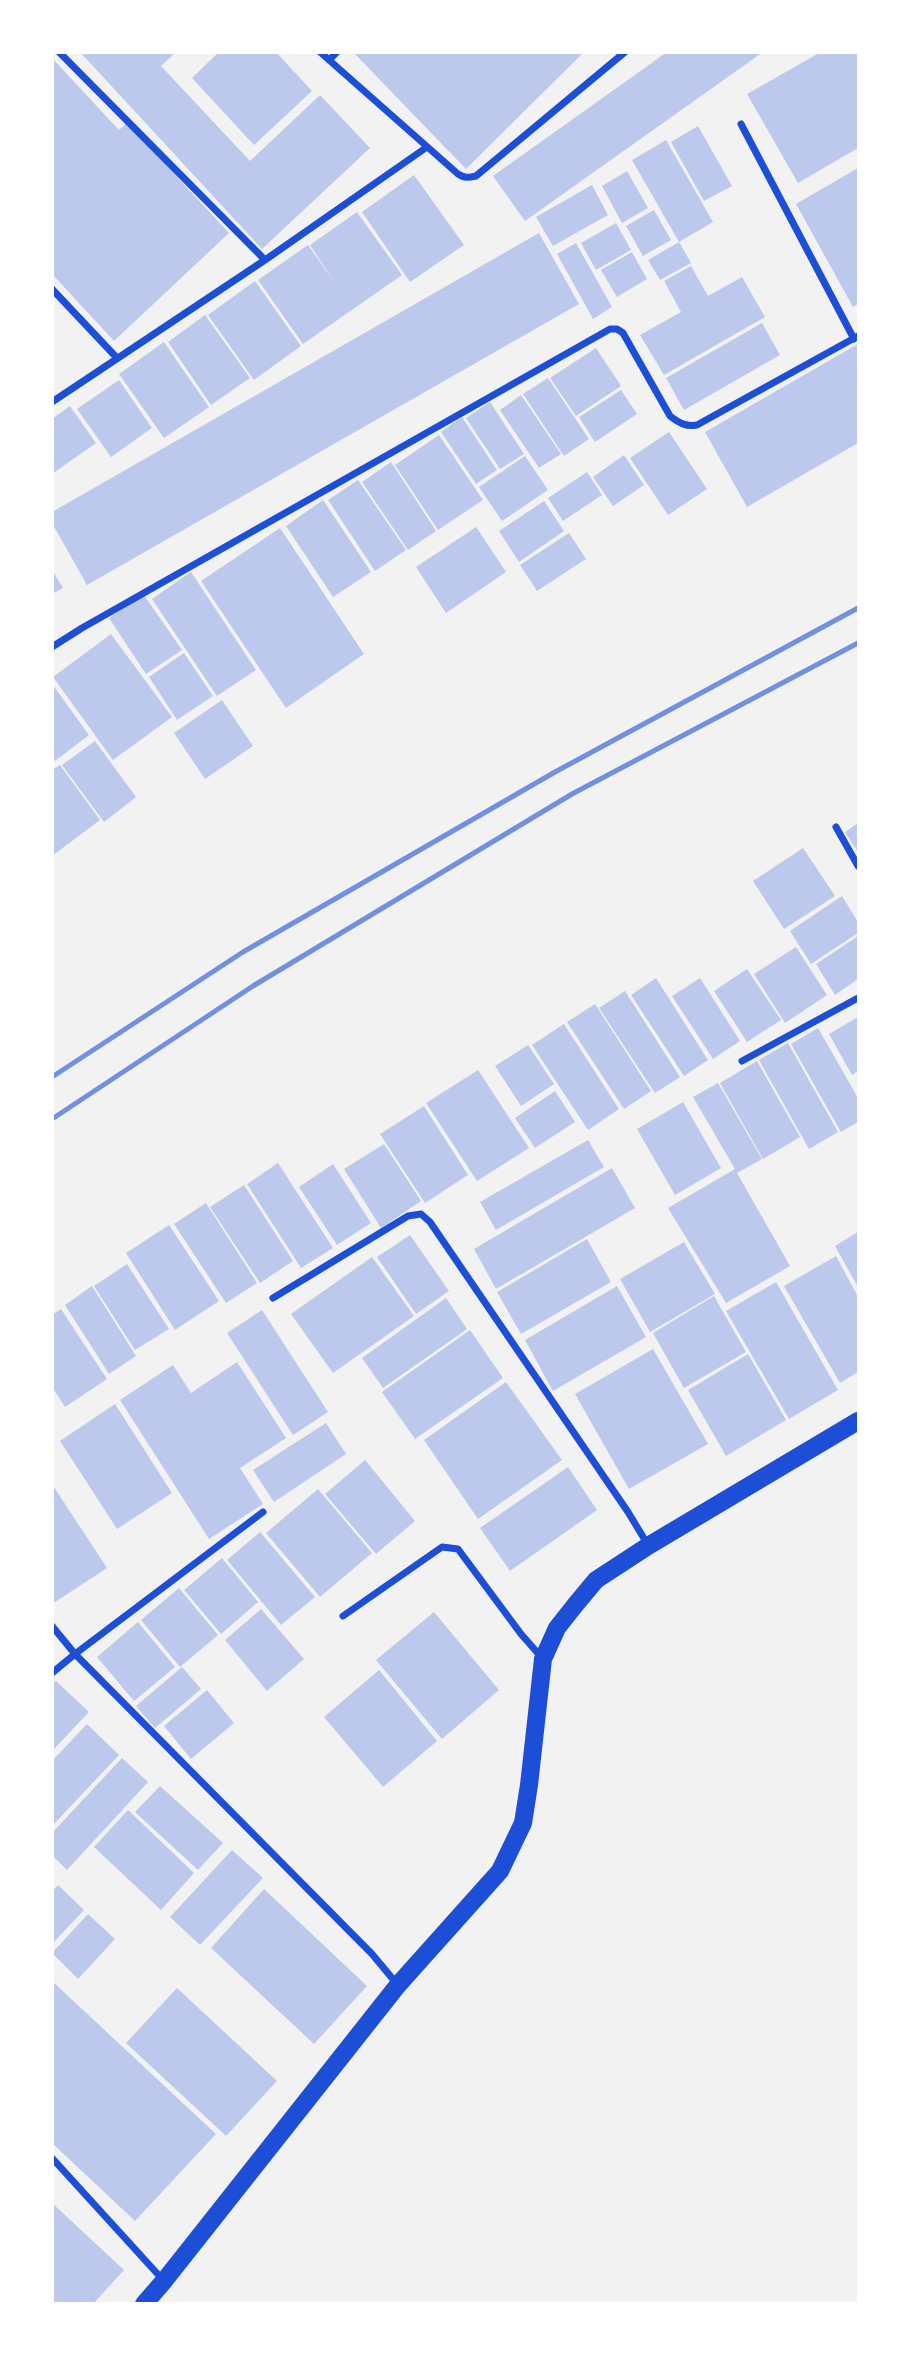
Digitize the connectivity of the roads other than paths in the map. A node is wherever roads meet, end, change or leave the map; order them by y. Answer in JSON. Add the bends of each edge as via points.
{"nodes":[{"id":1,"x":60,"y":52,"type":"edge"},
{"id":2,"x":320,"y":52,"type":"edge"},
{"id":3,"x":337,"y":52,"type":"edge"},
{"id":4,"x":625,"y":52,"type":"edge"},
{"id":5,"x":329,"y":60,"type":"junction"},
{"id":6,"x":741,"y":124,"type":"dead end"},
{"id":7,"x":427,"y":147,"type":"junction"},
{"id":8,"x":265,"y":260,"type":"junction"},
{"id":9,"x":52,"y":289,"type":"edge"},
{"id":10,"x":856,"y":337,"type":"edge"},
{"id":11,"x":117,"y":358,"type":"junction"},
{"id":12,"x":52,"y":401,"type":"edge"},
{"id":13,"x":52,"y":647,"type":"edge"},
{"id":14,"x":836,"y":827,"type":"dead end"},
{"id":15,"x":859,"y":866,"type":"edge"},
{"id":16,"x":859,"y":998,"type":"edge"},
{"id":17,"x":742,"y":1061,"type":"dead end"},
{"id":18,"x":273,"y":1298,"type":"dead end"},
{"id":19,"x":859,"y":1421,"type":"edge"},
{"id":20,"x":263,"y":1512,"type":"dead end"},
{"id":21,"x":648,"y":1546,"type":"junction"},
{"id":22,"x":344,"y":1616,"type":"dead end"},
{"id":23,"x":52,"y":1626,"type":"edge"},
{"id":24,"x":75,"y":1654,"type":"junction"},
{"id":25,"x":543,"y":1659,"type":"junction"},
{"id":26,"x":52,"y":1673,"type":"edge"},
{"id":27,"x":398,"y":1985,"type":"junction"},
{"id":28,"x":52,"y":2158,"type":"edge"},
{"id":29,"x":164,"y":2281,"type":"junction"},
{"id":30,"x":144,"y":2304,"type":"edge"}],
"edges":[{"from":1,"to":8,"type":"street"},
{"from":2,"to":5,"type":"street"},
{"from":3,"to":5,"type":"street"},
{"from":4,"to":7,"type":"street","via":[[476,176],[464,178]]},
{"from":5,"to":7,"type":"street"},
{"from":6,"to":10,"type":"street"},
{"from":7,"to":8,"type":"street"},
{"from":8,"to":11,"type":"street"},
{"from":9,"to":11,"type":"street"},
{"from":10,"to":13,"type":"street","via":[[690,426],[670,416],[623,333],[610,329]]},
{"from":11,"to":12,"type":"street"},
{"from":14,"to":15,"type":"street"},
{"from":16,"to":17,"type":"street"},
{"from":18,"to":21,"type":"street","via":[[408,1216],[421,1214]]},
{"from":19,"to":21,"type":"main road"},
{"from":20,"to":24,"type":"street"},
{"from":21,"to":25,"type":"main road","via":[[596,1580],[557,1628]]},
{"from":22,"to":25,"type":"street","via":[[442,1547],[458,1549]]},
{"from":23,"to":24,"type":"street"},
{"from":24,"to":26,"type":"street"},
{"from":24,"to":27,"type":"street"},
{"from":25,"to":27,"type":"main road","via":[[523,1823],[500,1871]]},
{"from":27,"to":29,"type":"main road"},
{"from":28,"to":29,"type":"street"},
{"from":29,"to":30,"type":"main road"}]}
